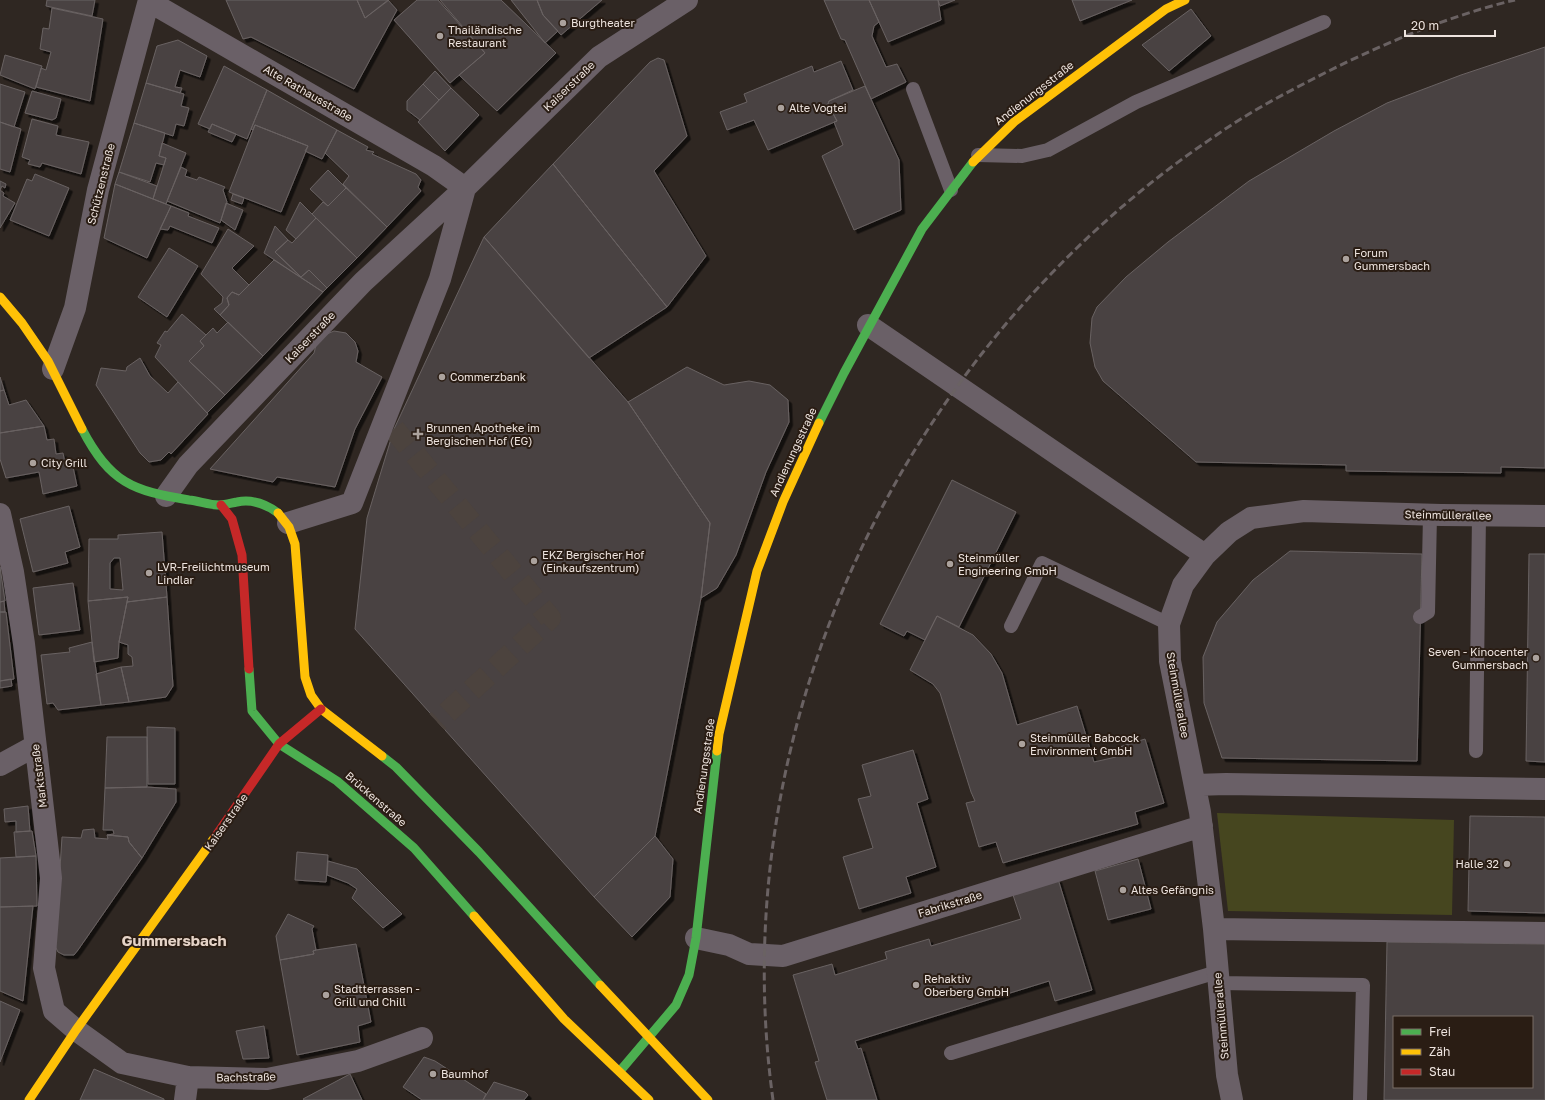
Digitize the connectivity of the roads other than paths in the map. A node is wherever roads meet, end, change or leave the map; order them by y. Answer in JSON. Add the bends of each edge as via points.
{"nodes":[{"id":1,"x":687,"y":0,"type":"edge"},
{"id":2,"x":1185,"y":0,"type":"edge"},
{"id":3,"x":152,"y":1,"type":"edge"},
{"id":4,"x":1324,"y":22,"type":"dead end"},
{"id":5,"x":913,"y":89,"type":"dead end"},
{"id":6,"x":978,"y":155,"type":"junction"},
{"id":7,"x":465,"y":188,"type":"junction"},
{"id":8,"x":951,"y":190,"type":"junction"},
{"id":9,"x":0,"y":297,"type":"edge"},
{"id":10,"x":868,"y":326,"type":"junction"},
{"id":11,"x":53,"y":369,"type":"junction"},
{"id":12,"x":166,"y":496,"type":"junction"},
{"id":13,"x":221,"y":505,"type":"junction"},
{"id":14,"x":0,"y":514,"type":"edge"},
{"id":15,"x":1430,"y":515,"type":"junction"},
{"id":16,"x":1479,"y":515,"type":"junction"},
{"id":17,"x":1545,"y":516,"type":"edge"},
{"id":18,"x":288,"y":523,"type":"junction"},
{"id":19,"x":1205,"y":554,"type":"junction"},
{"id":20,"x":1420,"y":617,"type":"dead end"},
{"id":21,"x":1169,"y":624,"type":"junction"},
{"id":22,"x":1012,"y":626,"type":"dead end"},
{"id":23,"x":321,"y":709,"type":"junction"},
{"id":24,"x":279,"y":744,"type":"junction"},
{"id":25,"x":35,"y":746,"type":"junction"},
{"id":26,"x":1476,"y":751,"type":"dead end"},
{"id":27,"x":0,"y":766,"type":"edge"},
{"id":28,"x":1195,"y":785,"type":"junction"},
{"id":29,"x":1545,"y":789,"type":"edge"},
{"id":30,"x":1202,"y":826,"type":"junction"},
{"id":31,"x":1214,"y":930,"type":"junction"},
{"id":32,"x":1545,"y":932,"type":"edge"},
{"id":33,"x":696,"y":938,"type":"junction"},
{"id":34,"x":1218,"y":977,"type":"junction"},
{"id":35,"x":76,"y":1030,"type":"junction"},
{"id":36,"x":422,"y":1038,"type":"dead end"},
{"id":37,"x":649,"y":1039,"type":"junction"},
{"id":38,"x":951,"y":1053,"type":"dead end"},
{"id":39,"x":620,"y":1071,"type":"junction"},
{"id":40,"x":188,"y":1077,"type":"junction"},
{"id":41,"x":29,"y":1100,"type":"edge"},
{"id":42,"x":185,"y":1100,"type":"edge"},
{"id":43,"x":649,"y":1100,"type":"edge"},
{"id":44,"x":708,"y":1100,"type":"edge"},
{"id":45,"x":1232,"y":1100,"type":"edge"},
{"id":46,"x":1360,"y":1100,"type":"edge"}],
"edges":[{"from":1,"to":7,"type":"street","name":"Kaiserstraße","via":[[599,57]]},
{"from":2,"to":6,"type":"street","name":"Andienungsstraße","via":[[1166,9],[1026,112]]},
{"from":3,"to":7,"type":"street","name":"Alte Rathausstraße","via":[[434,166]]},
{"from":3,"to":11,"type":"street","name":"Schützenstraße","via":[[98,190],[75,308]]},
{"from":4,"to":6,"type":"lane","via":[[1136,102],[1048,150],[1022,156]]},
{"from":5,"to":8,"type":"lane"},
{"from":6,"to":8,"type":"street","name":"Andienungsstraße"},
{"from":7,"to":12,"type":"street","name":"Kaiserstraße","via":[[363,282],[188,465]]},
{"from":7,"to":18,"type":"street","via":[[440,279],[388,426],[352,503]]},
{"from":8,"to":10,"type":"street","name":"Andienungsstraße","via":[[922,229]]},
{"from":9,"to":11,"type":"street"},
{"from":10,"to":19,"type":"street"},
{"from":10,"to":33,"type":"street","name":"Andienungsstraße","via":[[802,458],[757,571],[719,734]]},
{"from":11,"to":12,"type":"street","via":[[93,447],[104,463],[130,486]]},
{"from":12,"to":13,"type":"street"},
{"from":13,"to":18,"type":"street","via":[[243,501],[267,505]]},
{"from":13,"to":24,"type":"street","name":"Brückenstraße","via":[[232,519],[242,555],[252,711]]},
{"from":14,"to":25,"type":"street","name":"Marktstraße","via":[[13,572],[24,644]]},
{"from":15,"to":16,"type":"street","name":"Steinmüllerallee"},
{"from":15,"to":19,"type":"street","name":"Steinmüllerallee","via":[[1304,511],[1265,515],[1251,518],[1229,532]]},
{"from":15,"to":20,"type":"lane","via":[[1428,612]]},
{"from":16,"to":17,"type":"street","name":"Steinmüllerallee"},
{"from":16,"to":26,"type":"lane"},
{"from":18,"to":23,"type":"street","via":[[297,558],[305,677],[311,695]]},
{"from":19,"to":21,"type":"street","name":"Steinmüllerallee","via":[[1183,585]]},
{"from":21,"to":22,"type":"lane","via":[[1042,563]]},
{"from":21,"to":28,"type":"street","name":"Steinmüllerallee","via":[[1170,661]]},
{"from":23,"to":24,"type":"street","name":"Kaiserstraße"},
{"from":23,"to":37,"type":"street","via":[[396,766],[479,852]]},
{"from":24,"to":35,"type":"street","name":"Kaiserstraße","via":[[239,805]]},
{"from":24,"to":39,"type":"street","name":"Brückenstraße","via":[[337,781],[414,848],[564,1019]]},
{"from":25,"to":27,"type":"street"},
{"from":25,"to":35,"type":"street","name":"Marktstraße","via":[[51,878],[44,968],[54,1010]]},
{"from":28,"to":29,"type":"street"},
{"from":28,"to":30,"type":"street","name":"Steinmüllerallee"},
{"from":30,"to":31,"type":"street","name":"Steinmüllerallee"},
{"from":30,"to":33,"type":"street","name":"Fabrikstraße","via":[[783,956],[749,954],[729,945]]},
{"from":31,"to":32,"type":"street"},
{"from":31,"to":34,"type":"street","name":"Steinmüllerallee"},
{"from":33,"to":37,"type":"street","name":"Andienungsstraße","via":[[689,975],[676,1005]]},
{"from":34,"to":38,"type":"lane"},
{"from":34,"to":45,"type":"street","name":"Steinmüllerallee","via":[[1227,1075]]},
{"from":34,"to":46,"type":"lane","via":[[1363,984]]},
{"from":35,"to":40,"type":"street","name":"Bachstraße","via":[[122,1063]]},
{"from":35,"to":41,"type":"street","name":"Kaiserstraße"},
{"from":36,"to":40,"type":"street","name":"Bachstraße","via":[[358,1061],[267,1079]]},
{"from":37,"to":39,"type":"street"},
{"from":37,"to":44,"type":"street"},
{"from":39,"to":43,"type":"street","name":"Brückenstraße"},
{"from":40,"to":42,"type":"street"}]}
